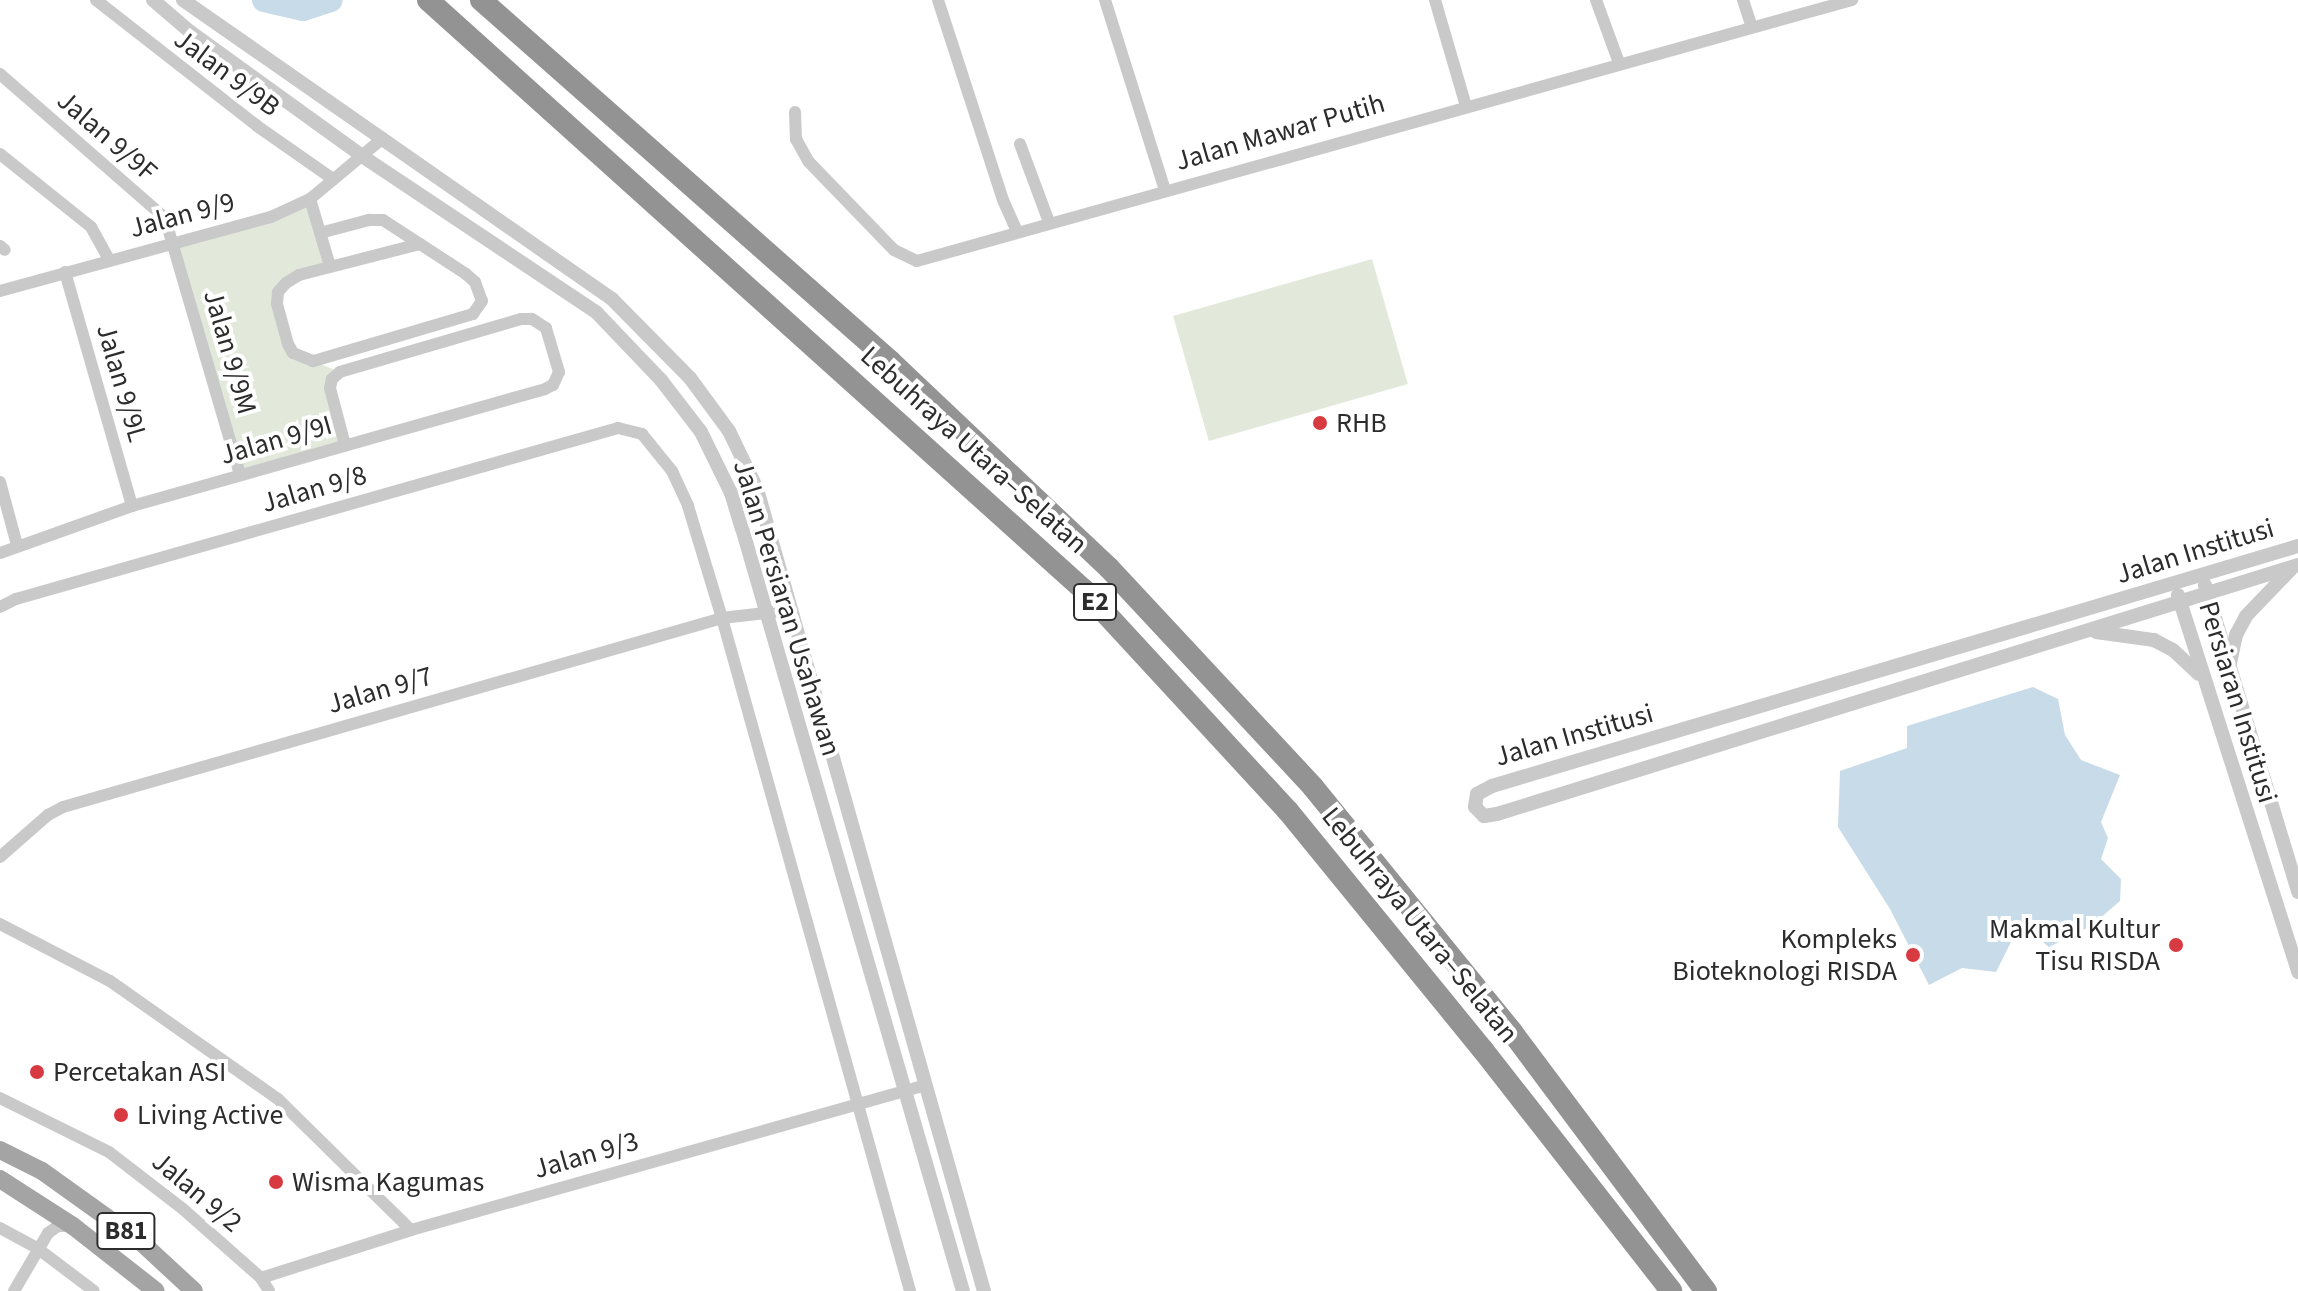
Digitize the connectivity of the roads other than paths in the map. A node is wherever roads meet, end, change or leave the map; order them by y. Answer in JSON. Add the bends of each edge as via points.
{"nodes":[{"id":1,"x":96,"y":0,"type":"edge"},
{"id":2,"x":153,"y":0,"type":"edge"},
{"id":3,"x":183,"y":0,"type":"edge"},
{"id":4,"x":428,"y":0,"type":"edge"},
{"id":5,"x":481,"y":0,"type":"edge"},
{"id":6,"x":938,"y":0,"type":"edge"},
{"id":7,"x":1105,"y":0,"type":"edge"},
{"id":8,"x":1435,"y":0,"type":"edge"},
{"id":9,"x":1596,"y":0,"type":"edge"},
{"id":10,"x":1743,"y":0,"type":"edge"},
{"id":11,"x":1852,"y":0,"type":"edge"},
{"id":12,"x":1803,"y":6,"type":"edge"},
{"id":13,"x":1752,"y":27,"type":"junction"},
{"id":14,"x":1619,"y":63,"type":"junction"},
{"id":15,"x":0,"y":74,"type":"edge"},
{"id":16,"x":1466,"y":106,"type":"junction"},
{"id":17,"x":795,"y":112,"type":"dead end"},
{"id":18,"x":383,"y":138,"type":"junction"},
{"id":19,"x":1020,"y":144,"type":"dead end"},
{"id":20,"x":0,"y":154,"type":"edge"},
{"id":21,"x":362,"y":156,"type":"junction"},
{"id":22,"x":333,"y":179,"type":"junction"},
{"id":23,"x":1165,"y":190,"type":"junction"},
{"id":24,"x":310,"y":199,"type":"junction"},
{"id":25,"x":1049,"y":222,"type":"junction"},
{"id":26,"x":1017,"y":232,"type":"junction"},
{"id":27,"x":320,"y":233,"type":"junction"},
{"id":28,"x":174,"y":241,"type":"junction"},
{"id":29,"x":420,"y":244,"type":"junction"},
{"id":30,"x":109,"y":260,"type":"junction"},
{"id":31,"x":330,"y":266,"type":"junction"},
{"id":32,"x":65,"y":272,"type":"junction"},
{"id":33,"x":0,"y":291,"type":"edge"},
{"id":34,"x":345,"y":445,"type":"junction"},
{"id":35,"x":240,"y":475,"type":"junction"},
{"id":36,"x":0,"y":482,"type":"edge"},
{"id":37,"x":132,"y":506,"type":"junction"},
{"id":38,"x":17,"y":545,"type":"junction"},
{"id":39,"x":2298,"y":546,"type":"edge"},
{"id":40,"x":0,"y":553,"type":"edge"},
{"id":41,"x":2296,"y":566,"type":"edge"},
{"id":42,"x":2202,"y":577,"type":"junction"},
{"id":43,"x":2175,"y":585,"type":"junction"},
{"id":44,"x":2207,"y":593,"type":"junction"},
{"id":45,"x":2180,"y":602,"type":"junction"},
{"id":46,"x":0,"y":607,"type":"edge"},
{"id":47,"x":791,"y":610,"type":"junction"},
{"id":48,"x":763,"y":612,"type":"junction"},
{"id":49,"x":722,"y":618,"type":"junction"},
{"id":50,"x":2085,"y":631,"type":"junction"},
{"id":51,"x":2229,"y":666,"type":"junction"},
{"id":52,"x":2204,"y":680,"type":"junction"},
{"id":53,"x":0,"y":857,"type":"edge"},
{"id":54,"x":2298,"y":892,"type":"edge"},
{"id":55,"x":0,"y":924,"type":"edge"},
{"id":56,"x":2298,"y":972,"type":"edge"},
{"id":57,"x":926,"y":1085,"type":"junction"},
{"id":58,"x":903,"y":1091,"type":"junction"},
{"id":59,"x":0,"y":1098,"type":"edge"},
{"id":60,"x":859,"y":1104,"type":"junction"},
{"id":61,"x":0,"y":1150,"type":"edge"},
{"id":62,"x":0,"y":1179,"type":"edge"},
{"id":63,"x":37,"y":1201,"type":"junction"},
{"id":64,"x":73,"y":1226,"type":"junction"},
{"id":65,"x":0,"y":1228,"type":"edge"},
{"id":66,"x":411,"y":1230,"type":"junction"},
{"id":67,"x":37,"y":1248,"type":"junction"},
{"id":68,"x":261,"y":1278,"type":"junction"},
{"id":69,"x":14,"y":1291,"type":"edge"},
{"id":70,"x":94,"y":1291,"type":"edge"},
{"id":71,"x":156,"y":1291,"type":"edge"},
{"id":72,"x":194,"y":1291,"type":"edge"},
{"id":73,"x":269,"y":1291,"type":"edge"},
{"id":74,"x":910,"y":1291,"type":"edge"},
{"id":75,"x":963,"y":1291,"type":"edge"},
{"id":76,"x":984,"y":1291,"type":"edge"},
{"id":77,"x":1671,"y":1291,"type":"edge"},
{"id":78,"x":1706,"y":1291,"type":"edge"}],
"edges":[{"from":1,"to":22,"type":"street","name":"Jalan 9/9B"},
{"from":2,"to":21,"type":"street","name":"Jalan Persiaran Usahawan"},
{"from":3,"to":18,"type":"street","name":"Jalan Persiaran Usahawan"},
{"from":4,"to":77,"type":"highway","name":"Lebuhraya Utara–Selatan","number":"E2","via":[[1084,590],[1288,811]]},
{"from":5,"to":78,"type":"highway","name":"Lebuhraya Utara–Selatan","number":"E2","via":[[890,361],[1109,568],[1313,787],[1512,1032]]},
{"from":6,"to":26,"type":"street"},
{"from":7,"to":23,"type":"street"},
{"from":8,"to":16,"type":"street"},
{"from":9,"to":14,"type":"street"},
{"from":10,"to":13,"type":"street"},
{"from":11,"to":12,"type":"street","name":"Jalan Mawar Putih"},
{"from":12,"to":13,"type":"street","name":"Jalan Mawar Putih"},
{"from":13,"to":14,"type":"street","name":"Jalan Mawar Putih"},
{"from":14,"to":16,"type":"street","name":"Jalan Mawar Putih"},
{"from":15,"to":28,"type":"street","name":"Jalan 9/9F","via":[[158,212]]},
{"from":16,"to":23,"type":"street","name":"Jalan Mawar Putih"},
{"from":17,"to":26,"type":"street","name":"Jalan Mawar Putih","via":[[796,139],[809,162],[901,256],[925,260]]},
{"from":18,"to":21,"type":"street","name":"Jalan 9/9"},
{"from":18,"to":47,"type":"street","name":"Jalan Persiaran Usahawan","via":[[612,299],[690,378],[745,459]]},
{"from":19,"to":25,"type":"street"},
{"from":20,"to":30,"type":"street","via":[[91,227]]},
{"from":21,"to":22,"type":"street","name":"Jalan 9/9"},
{"from":21,"to":48,"type":"street","name":"Jalan Persiaran Usahawan","via":[[597,313],[661,380],[701,432],[731,493]]},
{"from":22,"to":24,"type":"street","name":"Jalan 9/9"},
{"from":23,"to":25,"type":"street","name":"Jalan Mawar Putih"},
{"from":24,"to":27,"type":"street"},
{"from":24,"to":28,"type":"street","name":"Jalan 9/9","via":[[271,217]]},
{"from":25,"to":26,"type":"street","name":"Jalan Mawar Putih"},
{"from":27,"to":29,"type":"street","via":[[377,219]]},
{"from":27,"to":31,"type":"street"},
{"from":28,"to":30,"type":"street","name":"Jalan 9/9"},
{"from":28,"to":35,"type":"street","name":"Jalan 9/9M"},
{"from":29,"to":31,"type":"street"},
{"from":29,"to":31,"type":"street","via":[[475,282],[482,301],[479,309],[313,361],[293,353],[288,344],[278,292],[299,275]]},
{"from":30,"to":32,"type":"street","name":"Jalan 9/9"},
{"from":32,"to":33,"type":"street","name":"Jalan 9/9"},
{"from":32,"to":37,"type":"street","name":"Jalan 9/9L"},
{"from":34,"to":34,"type":"street","name":"Jalan 9/9I","via":[[330,388],[340,372],[532,319],[546,328],[559,372],[553,385]]},
{"from":34,"to":35,"type":"street","name":"Jalan 9/9I"},
{"from":35,"to":37,"type":"street","name":"Jalan 9/9I"},
{"from":36,"to":38,"type":"street"},
{"from":37,"to":38,"type":"street","name":"Jalan 9/9I"},
{"from":38,"to":40,"type":"street","name":"Jalan 9/9I"},
{"from":39,"to":42,"type":"street","name":"Jalan Institusi"},
{"from":41,"to":44,"type":"street","name":"Jalan Institusi"},
{"from":41,"to":51,"type":"street","via":[[2246,616]]},
{"from":42,"to":43,"type":"street","name":"Jalan Institusi"},
{"from":42,"to":44,"type":"street","name":"Persiaran Institusi"},
{"from":43,"to":45,"type":"street","name":"Persiaran Institusi"},
{"from":43,"to":50,"type":"street","name":"Jalan Institusi","via":[[1492,786],[1477,794],[1475,807],[1484,816],[1497,814]]},
{"from":44,"to":45,"type":"street","name":"Jalan Institusi"},
{"from":44,"to":51,"type":"street","name":"Persiaran Institusi"},
{"from":45,"to":50,"type":"street","name":"Jalan Institusi"},
{"from":45,"to":52,"type":"street","name":"Persiaran Institusi"},
{"from":46,"to":49,"type":"street","name":"Jalan 9/8","via":[[618,428],[642,434],[680,486]]},
{"from":47,"to":48,"type":"street","name":"Jalan 9/7"},
{"from":47,"to":57,"type":"street","name":"Jalan Persiaran Usahawan"},
{"from":48,"to":49,"type":"street","name":"Jalan 9/7"},
{"from":48,"to":58,"type":"street","name":"Jalan Persiaran Usahawan"},
{"from":49,"to":53,"type":"street","name":"Jalan 9/7","via":[[63,807]]},
{"from":49,"to":60,"type":"street"},
{"from":50,"to":52,"type":"street","via":[[2154,640],[2190,663]]},
{"from":51,"to":54,"type":"street","name":"Persiaran Institusi"},
{"from":52,"to":56,"type":"street","name":"Persiaran Institusi"},
{"from":55,"to":66,"type":"street","via":[[110,981],[278,1099]]},
{"from":57,"to":58,"type":"street","name":"Jalan 9/3"},
{"from":57,"to":76,"type":"street","name":"Jalan Persiaran Usahawan"},
{"from":58,"to":60,"type":"street","name":"Jalan 9/3"},
{"from":58,"to":75,"type":"street","name":"Jalan Persiaran Usahawan"},
{"from":59,"to":68,"type":"street","name":"Jalan 9/2","via":[[109,1152]]},
{"from":60,"to":66,"type":"street","name":"Jalan 9/3"},
{"from":60,"to":74,"type":"street"},
{"from":61,"to":72,"type":"main road","number":"B81","via":[[42,1171],[141,1242]]},
{"from":62,"to":63,"type":"main road","number":"B81"},
{"from":63,"to":64,"type":"main road","number":"B81"},
{"from":63,"to":67,"type":"street","via":[[44,1222]]},
{"from":64,"to":67,"type":"street","via":[[53,1228]]},
{"from":64,"to":71,"type":"main road","number":"B81"},
{"from":65,"to":67,"type":"street"},
{"from":66,"to":68,"type":"street","name":"Jalan 9/3"},
{"from":67,"to":69,"type":"street"},
{"from":67,"to":70,"type":"street"},
{"from":68,"to":73,"type":"street","name":"Jalan 9/2"}]}
